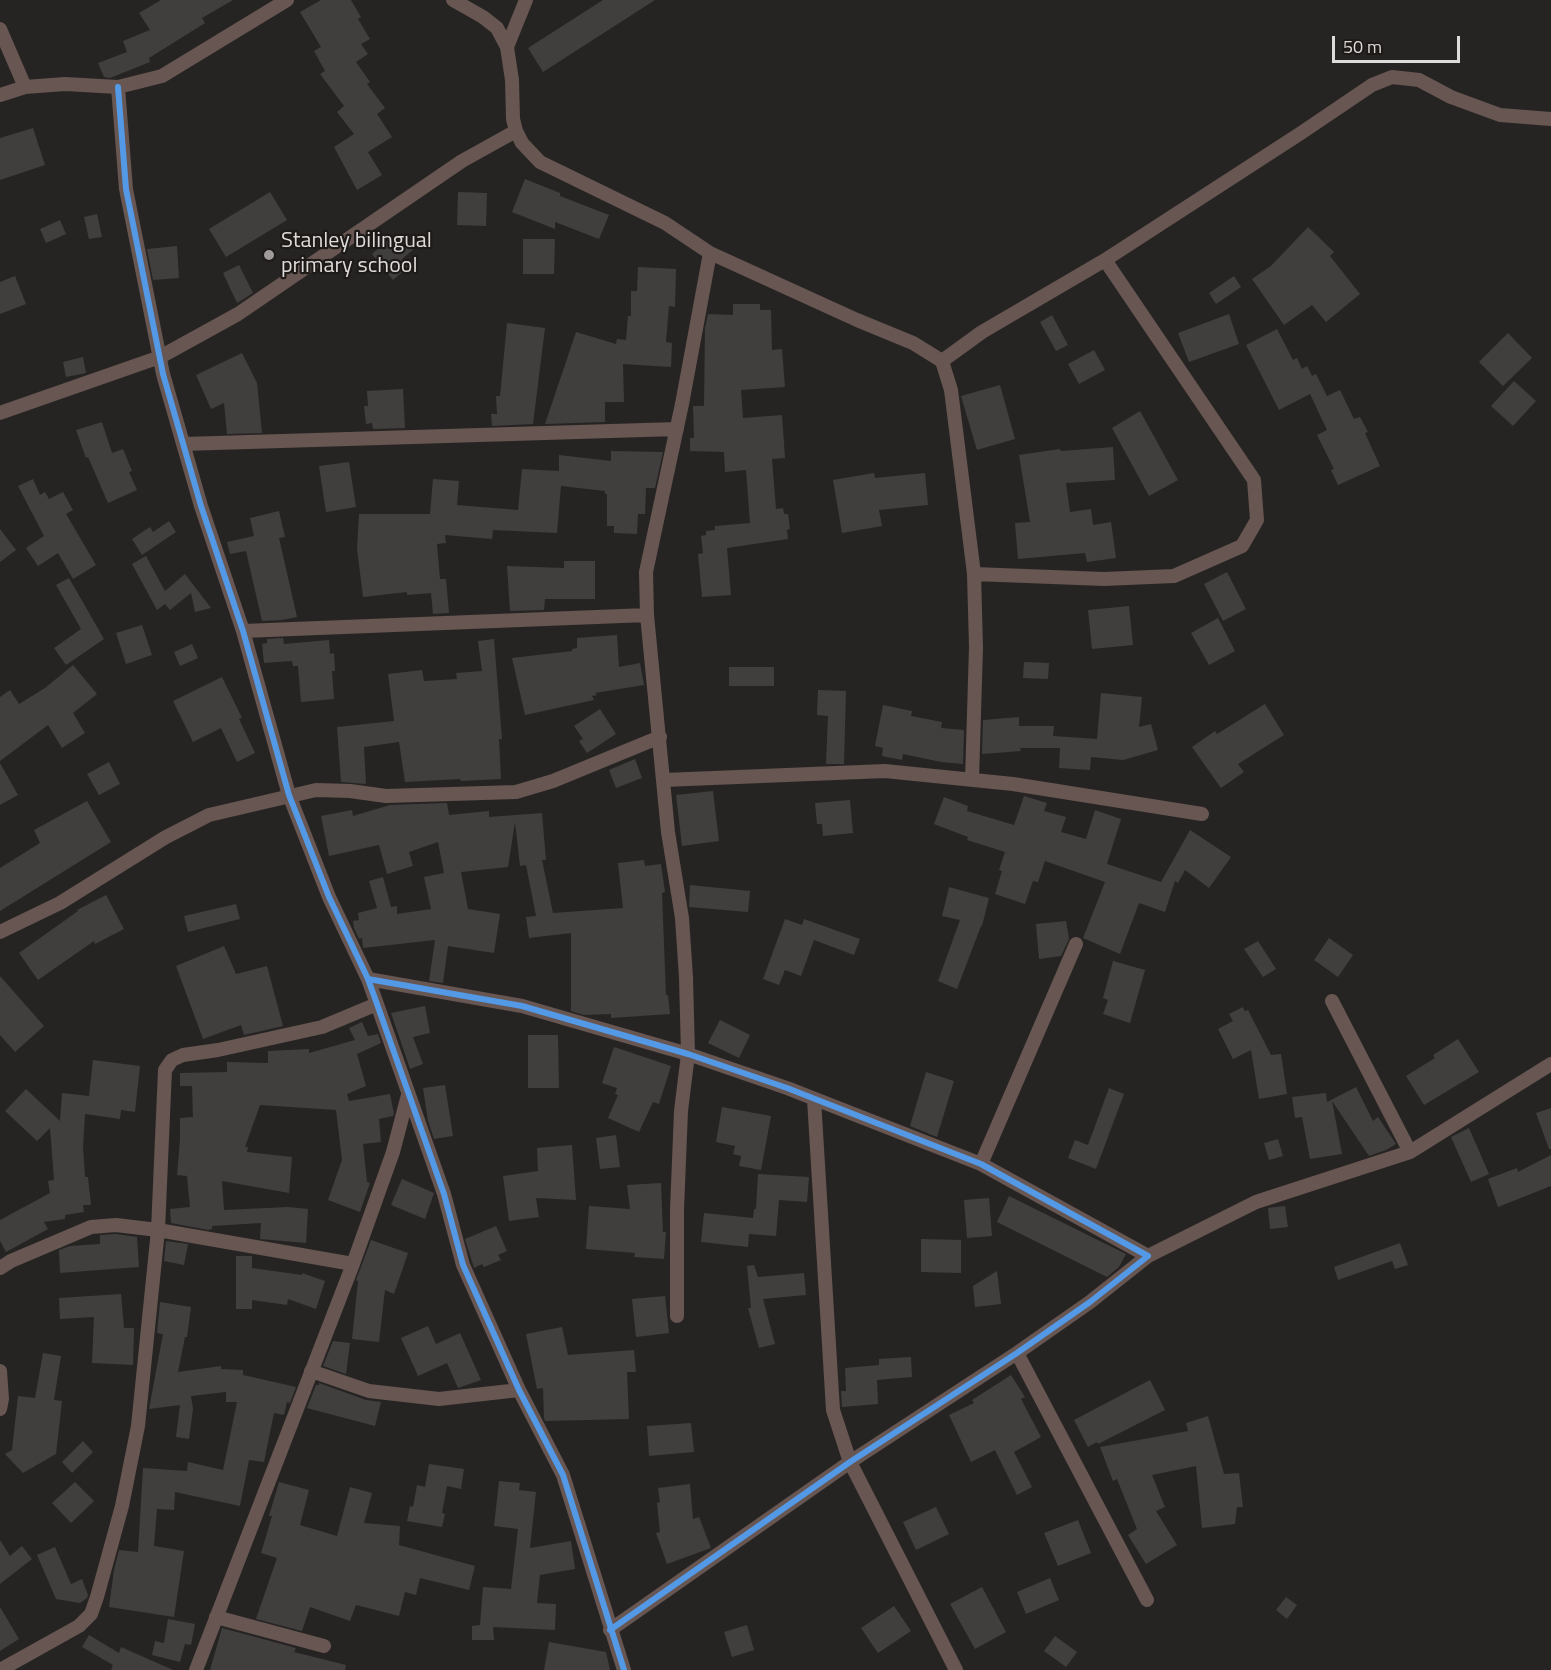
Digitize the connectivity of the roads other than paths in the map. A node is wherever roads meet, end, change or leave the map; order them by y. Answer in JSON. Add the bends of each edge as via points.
{"nodes":[{"id":1,"x":287,"y":0,"type":"edge"},
{"id":2,"x":453,"y":0,"type":"edge"},
{"id":3,"x":526,"y":0,"type":"edge"},
{"id":4,"x":0,"y":28,"type":"edge"},
{"id":5,"x":507,"y":47,"type":"junction"},
{"id":6,"x":25,"y":87,"type":"junction"},
{"id":7,"x":118,"y":87,"type":"junction"},
{"id":8,"x":0,"y":96,"type":"edge"},
{"id":9,"x":1551,"y":119,"type":"edge"},
{"id":10,"x":516,"y":131,"type":"junction"},
{"id":11,"x":710,"y":253,"type":"junction"},
{"id":12,"x":1105,"y":260,"type":"junction"},
{"id":13,"x":160,"y":357,"type":"junction"},
{"id":14,"x":942,"y":361,"type":"junction"},
{"id":15,"x":0,"y":413,"type":"edge"},
{"id":16,"x":677,"y":429,"type":"junction"},
{"id":17,"x":183,"y":444,"type":"junction"},
{"id":18,"x":974,"y":574,"type":"junction"},
{"id":19,"x":647,"y":615,"type":"junction"},
{"id":20,"x":243,"y":631,"type":"junction"},
{"id":21,"x":660,"y":737,"type":"junction"},
{"id":22,"x":664,"y":780,"type":"junction"},
{"id":23,"x":972,"y":780,"type":"junction"},
{"id":24,"x":289,"y":795,"type":"junction"},
{"id":25,"x":1202,"y":814,"type":"dead end"},
{"id":26,"x":0,"y":932,"type":"edge"},
{"id":27,"x":1076,"y":944,"type":"dead end"},
{"id":28,"x":368,"y":979,"type":"junction"},
{"id":29,"x":1332,"y":1001,"type":"dead end"},
{"id":30,"x":377,"y":1004,"type":"junction"},
{"id":31,"x":688,"y":1054,"type":"junction"},
{"id":32,"x":1551,"y":1064,"type":"edge"},
{"id":33,"x":408,"y":1095,"type":"junction"},
{"id":34,"x":814,"y":1099,"type":"junction"},
{"id":35,"x":1410,"y":1152,"type":"junction"},
{"id":36,"x":981,"y":1164,"type":"junction"},
{"id":37,"x":158,"y":1230,"type":"junction"},
{"id":38,"x":1148,"y":1256,"type":"junction"},
{"id":39,"x":353,"y":1264,"type":"junction"},
{"id":40,"x":0,"y":1268,"type":"edge"},
{"id":41,"x":677,"y":1316,"type":"dead end"},
{"id":42,"x":1017,"y":1353,"type":"junction"},
{"id":43,"x":0,"y":1371,"type":"edge"},
{"id":44,"x":311,"y":1371,"type":"junction"},
{"id":45,"x":519,"y":1390,"type":"junction"},
{"id":46,"x":0,"y":1409,"type":"edge"},
{"id":47,"x":850,"y":1462,"type":"junction"},
{"id":48,"x":1147,"y":1600,"type":"dead end"},
{"id":49,"x":216,"y":1617,"type":"junction"},
{"id":50,"x":610,"y":1630,"type":"junction"},
{"id":51,"x":324,"y":1646,"type":"dead end"},
{"id":52,"x":0,"y":1670,"type":"edge"},
{"id":53,"x":196,"y":1670,"type":"edge"},
{"id":54,"x":624,"y":1670,"type":"edge"},
{"id":55,"x":956,"y":1670,"type":"edge"}],
"edges":[{"from":1,"to":7,"type":"street","via":[[162,76]]},
{"from":2,"to":5,"type":"street","via":[[497,28]]},
{"from":3,"to":5,"type":"street"},
{"from":4,"to":6,"type":"street"},
{"from":5,"to":10,"type":"street"},
{"from":6,"to":7,"type":"street"},
{"from":6,"to":8,"type":"street"},
{"from":7,"to":13,"type":"street","via":[[126,189]]},
{"from":9,"to":12,"type":"street","via":[[1500,115],[1419,80],[1392,77],[1372,85]]},
{"from":10,"to":11,"type":"street","via":[[540,162],[665,223]]},
{"from":10,"to":13,"type":"street","via":[[462,161],[238,314]]},
{"from":11,"to":14,"type":"street","via":[[914,343]]},
{"from":11,"to":16,"type":"street"},
{"from":12,"to":14,"type":"street","via":[[982,332]]},
{"from":12,"to":18,"type":"street","via":[[1254,480],[1257,520],[1242,546],[1174,576],[1104,579]]},
{"from":13,"to":15,"type":"street"},
{"from":13,"to":17,"type":"street"},
{"from":14,"to":18,"type":"street","via":[[951,390]]},
{"from":16,"to":17,"type":"street"},
{"from":16,"to":19,"type":"street","via":[[646,572]]},
{"from":17,"to":20,"type":"street"},
{"from":18,"to":23,"type":"street"},
{"from":19,"to":20,"type":"street"},
{"from":19,"to":21,"type":"street"},
{"from":20,"to":24,"type":"street"},
{"from":21,"to":22,"type":"street"},
{"from":21,"to":24,"type":"street","via":[[516,792],[386,796],[316,790]]},
{"from":22,"to":23,"type":"street","via":[[885,771]]},
{"from":22,"to":31,"type":"street","via":[[682,918]]},
{"from":23,"to":25,"type":"street"},
{"from":24,"to":26,"type":"street","via":[[209,815],[60,903]]},
{"from":24,"to":28,"type":"street","via":[[329,897]]},
{"from":27,"to":36,"type":"street"},
{"from":28,"to":30,"type":"street"},
{"from":28,"to":31,"type":"street","via":[[522,1006]]},
{"from":29,"to":35,"type":"street"},
{"from":30,"to":33,"type":"street"},
{"from":30,"to":37,"type":"street","via":[[322,1027],[171,1060],[165,1070]]},
{"from":31,"to":34,"type":"street"},
{"from":31,"to":41,"type":"street","via":[[681,1111]]},
{"from":32,"to":35,"type":"street"},
{"from":33,"to":39,"type":"street","via":[[393,1152]]},
{"from":33,"to":45,"type":"street","via":[[444,1194],[463,1265]]},
{"from":34,"to":36,"type":"street"},
{"from":34,"to":47,"type":"street","via":[[833,1410]]},
{"from":35,"to":38,"type":"street","via":[[1256,1202]]},
{"from":36,"to":38,"type":"street"},
{"from":37,"to":39,"type":"street"},
{"from":37,"to":40,"type":"street","via":[[116,1225],[91,1227]]},
{"from":37,"to":52,"type":"street","via":[[138,1426],[98,1597],[91,1614],[79,1626]]},
{"from":38,"to":42,"type":"street"},
{"from":39,"to":44,"type":"street"},
{"from":42,"to":47,"type":"street"},
{"from":42,"to":48,"type":"street"},
{"from":43,"to":46,"type":"street"},
{"from":44,"to":45,"type":"street","via":[[369,1390],[439,1399]]},
{"from":44,"to":49,"type":"street"},
{"from":45,"to":50,"type":"street","via":[[563,1475]]},
{"from":47,"to":50,"type":"street"},
{"from":47,"to":55,"type":"street"},
{"from":49,"to":51,"type":"street"},
{"from":49,"to":53,"type":"street"},
{"from":50,"to":54,"type":"street"}]}
